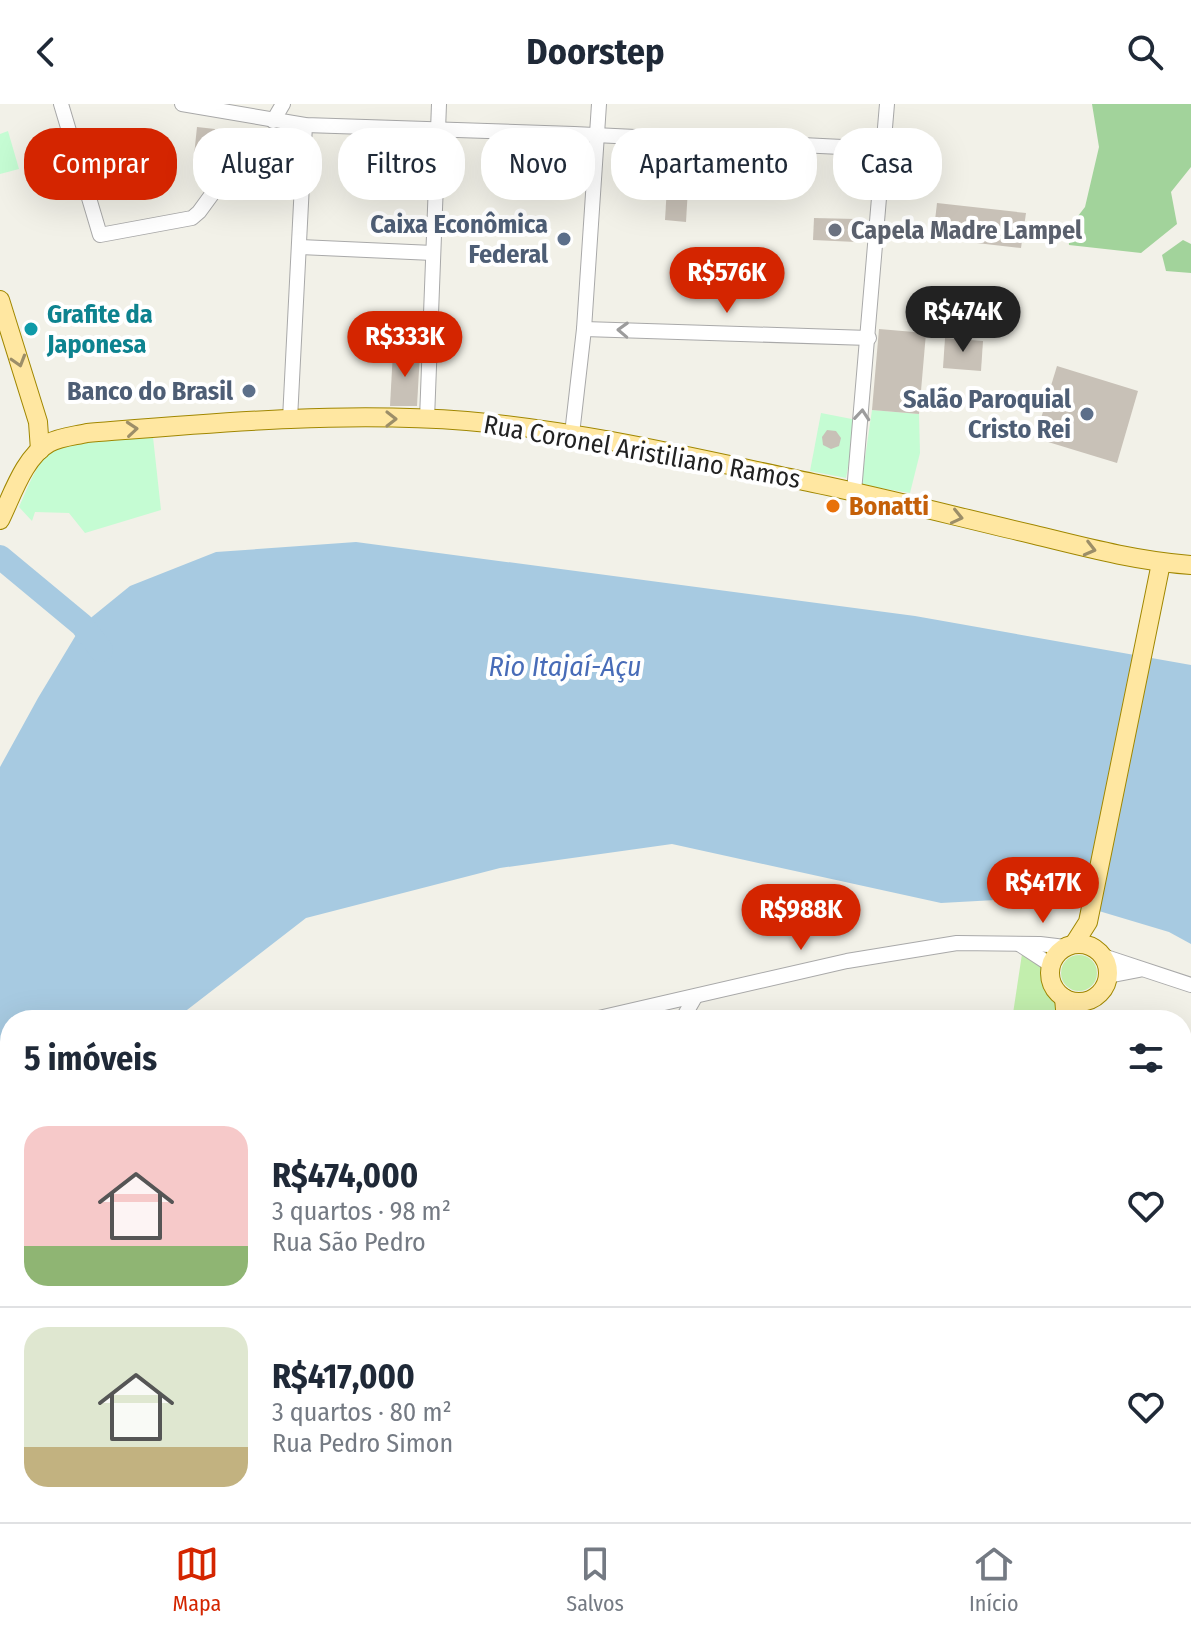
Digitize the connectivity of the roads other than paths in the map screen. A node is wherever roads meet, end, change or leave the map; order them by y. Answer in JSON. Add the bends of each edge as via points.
{"nodes":[{"id":1,"x":61,"y":104,"type":"edge"},
{"id":2,"x":182,"y":104,"type":"edge"},
{"id":3,"x":283,"y":104,"type":"edge"},
{"id":4,"x":439,"y":104,"type":"edge"},
{"id":5,"x":599,"y":104,"type":"edge"},
{"id":6,"x":887,"y":104,"type":"edge"},
{"id":7,"x":273,"y":121,"type":"junction"},
{"id":8,"x":305,"y":125,"type":"junction"},
{"id":9,"x":385,"y":128,"type":"edge"},
{"id":10,"x":438,"y":128,"type":"edge"},
{"id":11,"x":885,"y":128,"type":"edge"},
{"id":12,"x":465,"y":131,"type":"edge"},
{"id":13,"x":597,"y":135,"type":"junction"},
{"id":14,"x":833,"y":147,"type":"edge"},
{"id":15,"x":208,"y":200,"type":"edge"},
{"id":16,"x":435,"y":200,"type":"edge"},
{"id":17,"x":879,"y":200,"type":"edge"},
{"id":18,"x":300,"y":247,"type":"junction"},
{"id":19,"x":433,"y":253,"type":"junction"},
{"id":20,"x":0,"y":300,"type":"edge"},
{"id":21,"x":584,"y":329,"type":"junction"},
{"id":22,"x":869,"y":338,"type":"junction"},
{"id":23,"x":290,"y":419,"type":"junction"},
{"id":24,"x":427,"y":419,"type":"junction"},
{"id":25,"x":572,"y":434,"type":"junction"},
{"id":26,"x":47,"y":445,"type":"junction"},
{"id":27,"x":854,"y":492,"type":"junction"},
{"id":28,"x":0,"y":520,"type":"edge"},
{"id":29,"x":1161,"y":563,"type":"junction"},
{"id":30,"x":1191,"y":565,"type":"edge"},
{"id":31,"x":1088,"y":919,"type":"junction"},
{"id":32,"x":1019,"y":944,"type":"junction"},
{"id":33,"x":1070,"y":946,"type":"junction"},
{"id":34,"x":1099,"y":952,"type":"junction"},
{"id":35,"x":1051,"y":965,"type":"junction"},
{"id":36,"x":1139,"y":970,"type":"junction"},
{"id":37,"x":1108,"y":976,"type":"junction"},
{"id":38,"x":1191,"y":985,"type":"edge"},
{"id":39,"x":695,"y":997,"type":"junction"},
{"id":40,"x":1064,"y":998,"type":"junction"},
{"id":41,"x":1083,"y":1002,"type":"junction"},
{"id":42,"x":636,"y":1010,"type":"edge"},
{"id":43,"x":688,"y":1010,"type":"edge"},
{"id":44,"x":1065,"y":1010,"type":"edge"},
{"id":45,"x":1079,"y":1010,"type":"edge"}],
"edges":[{"from":1,"to":15,"type":"street","via":[[100,235],[192,218]]},
{"from":2,"to":7,"type":"street"},
{"from":3,"to":7,"type":"street"},
{"from":4,"to":10,"type":"street"},
{"from":5,"to":13,"type":"street"},
{"from":6,"to":11,"type":"street"},
{"from":7,"to":8,"type":"street"},
{"from":8,"to":9,"type":"street"},
{"from":8,"to":18,"type":"street"},
{"from":12,"to":13,"type":"street"},
{"from":13,"to":14,"type":"street"},
{"from":13,"to":21,"type":"street"},
{"from":16,"to":19,"type":"street"},
{"from":17,"to":22,"type":"street"},
{"from":18,"to":19,"type":"street"},
{"from":18,"to":23,"type":"street"},
{"from":19,"to":24,"type":"street"},
{"from":20,"to":26,"type":"main road","one_way":true},
{"from":22,"to":21,"type":"street","one_way":true},
{"from":21,"to":25,"type":"street"},
{"from":27,"to":22,"type":"street","one_way":true},
{"from":23,"to":24,"type":"main road","name":"Rua Coronel Aristiliano Ramos","one_way":true},
{"from":26,"to":23,"type":"main road","name":"Rua Coronel Aristiliano Ramos","one_way":true,"via":[[87,433]]},
{"from":24,"to":25,"type":"main road","name":"Rua Coronel Aristiliano Ramos"},
{"from":25,"to":27,"type":"main road","name":"Rua Coronel Aristiliano Ramos"},
{"from":26,"to":28,"type":"main road","via":[[23,474]]},
{"from":27,"to":29,"type":"main road","name":"Rua Coronel Aristiliano Ramos","one_way":true},
{"from":29,"to":30,"type":"main road","name":"Rua Coronel Aristiliano Ramos"},
{"from":29,"to":31,"type":"main road"},
{"from":31,"to":33,"type":"main road"},
{"from":31,"to":34,"type":"main road"},
{"from":32,"to":33,"type":"street"},
{"from":32,"to":35,"type":"street"},
{"from":32,"to":39,"type":"street","via":[[957,943],[847,961]]},
{"from":33,"to":34,"type":"main road"},
{"from":33,"to":35,"type":"main road"},
{"from":34,"to":36,"type":"street"},
{"from":34,"to":37,"type":"main road"},
{"from":35,"to":40,"type":"main road","via":[[1050,980]]},
{"from":36,"to":37,"type":"street"},
{"from":36,"to":38,"type":"street"},
{"from":37,"to":41,"type":"main road","via":[[1100,993]]},
{"from":39,"to":42,"type":"street"},
{"from":39,"to":43,"type":"street"},
{"from":40,"to":41,"type":"main road"},
{"from":40,"to":44,"type":"main road"},
{"from":41,"to":45,"type":"main road"}]}
